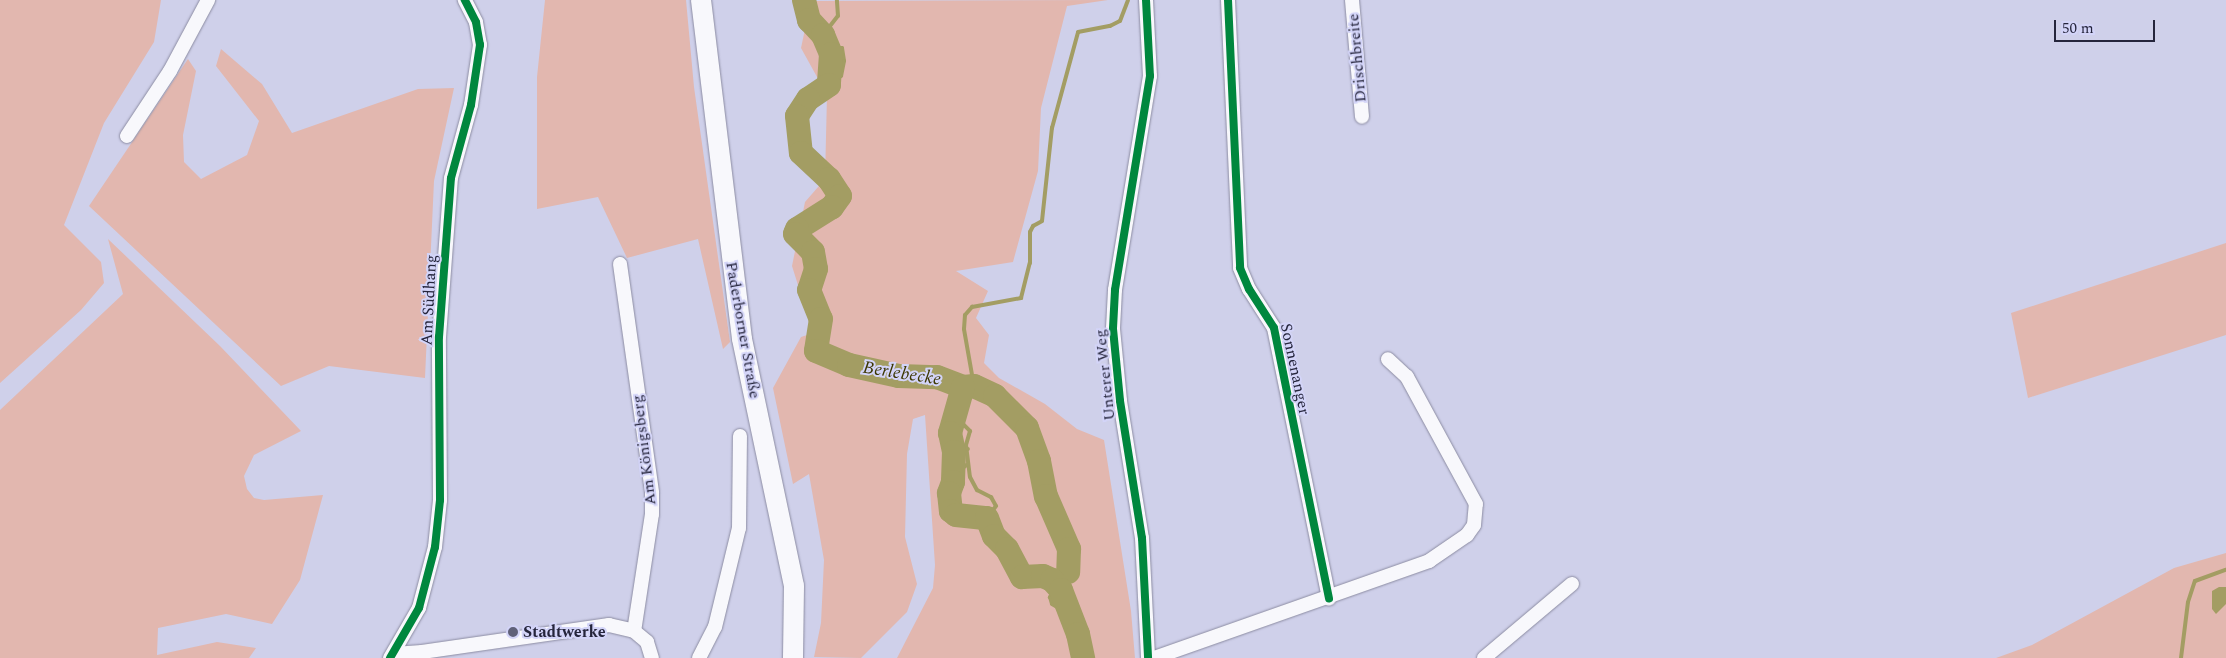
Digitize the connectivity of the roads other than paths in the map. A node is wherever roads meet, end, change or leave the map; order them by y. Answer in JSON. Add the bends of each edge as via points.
{"nodes":[{"id":1,"x":208,"y":0,"type":"edge"},
{"id":2,"x":465,"y":0,"type":"edge"},
{"id":3,"x":701,"y":0,"type":"edge"},
{"id":4,"x":1146,"y":0,"type":"edge"},
{"id":5,"x":1228,"y":0,"type":"edge"},
{"id":6,"x":1352,"y":0,"type":"edge"},
{"id":7,"x":1362,"y":117,"type":"dead end"},
{"id":8,"x":127,"y":136,"type":"dead end"},
{"id":9,"x":620,"y":264,"type":"dead end"},
{"id":10,"x":1388,"y":360,"type":"dead end"},
{"id":11,"x":740,"y":436,"type":"dead end"},
{"id":12,"x":1572,"y":584,"type":"dead end"},
{"id":13,"x":1329,"y":598,"type":"junction"},
{"id":14,"x":634,"y":631,"type":"junction"},
{"id":15,"x":392,"y":656,"type":"edge"},
{"id":16,"x":652,"y":658,"type":"edge"},
{"id":17,"x":699,"y":658,"type":"edge"},
{"id":18,"x":793,"y":658,"type":"edge"},
{"id":19,"x":1148,"y":658,"type":"edge"},
{"id":20,"x":1154,"y":658,"type":"edge"},
{"id":21,"x":1484,"y":658,"type":"edge"}],
"edges":[{"from":1,"to":8,"type":"street","via":[[170,72]]},
{"from":2,"to":15,"type":"street","name":"Am Südhang","via":[[476,22],[480,45],[471,105],[451,178],[439,337],[440,500],[435,547],[419,608]]},
{"from":3,"to":18,"type":"main road","name":"Paderborner Straße","via":[[742,339],[794,586]]},
{"from":4,"to":19,"type":"street","name":"Unterer Weg","via":[[1150,76],[1115,290],[1113,329],[1120,401],[1142,538]]},
{"from":5,"to":13,"type":"street","name":"Sonnenanger","via":[[1240,268],[1249,289],[1274,328]]},
{"from":6,"to":7,"type":"street","name":"Drischbreite"},
{"from":9,"to":14,"type":"street","name":"Am Königsberg","via":[[652,493],[652,514]]},
{"from":10,"to":13,"type":"street","via":[[1407,377],[1476,504],[1474,525],[1461,541],[1429,561]]},
{"from":11,"to":17,"type":"street","via":[[739,528],[715,627]]},
{"from":12,"to":21,"type":"street"},
{"from":13,"to":20,"type":"street"},
{"from":14,"to":15,"type":"street","name":"Am Südhang","via":[[609,625]]},
{"from":14,"to":16,"type":"street","via":[[647,642]]}]}
